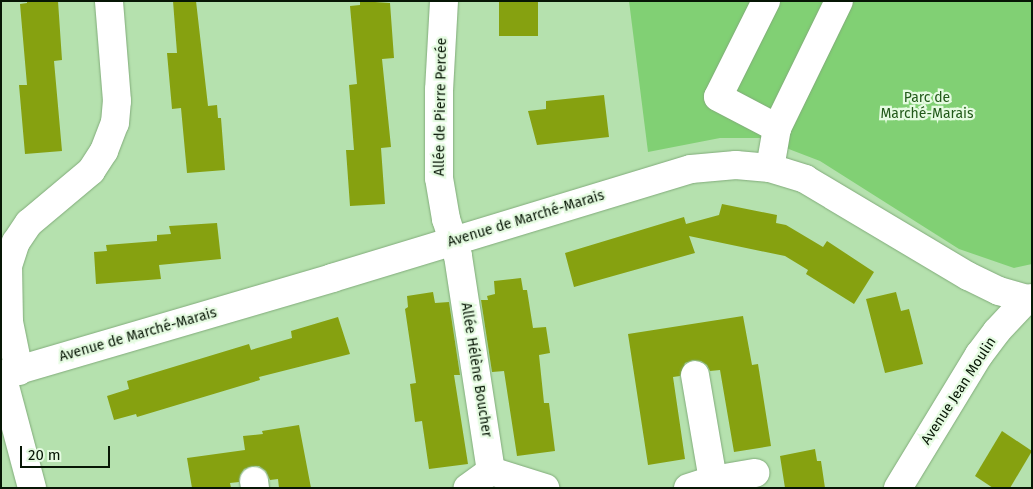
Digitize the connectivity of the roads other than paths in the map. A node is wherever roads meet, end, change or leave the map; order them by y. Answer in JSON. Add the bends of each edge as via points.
{"nodes":[{"id":1,"x":109,"y":1,"type":"edge"},
{"id":2,"x":444,"y":1,"type":"edge"},
{"id":3,"x":766,"y":1,"type":"edge"},
{"id":4,"x":839,"y":1,"type":"edge"},
{"id":5,"x":777,"y":128,"type":"junction"},
{"id":6,"x":770,"y":168,"type":"junction"},
{"id":7,"x":453,"y":242,"type":"junction"},
{"id":8,"x":1030,"y":299,"type":"edge"},
{"id":9,"x":7,"y":373,"type":"edge"},
{"id":10,"x":695,"y":375,"type":"dead end"},
{"id":11,"x":491,"y":471,"type":"junction"},
{"id":12,"x":755,"y":473,"type":"dead end"},
{"id":13,"x":713,"y":480,"type":"junction"},
{"id":14,"x":32,"y":488,"type":"edge"},
{"id":15,"x":468,"y":488,"type":"edge"},
{"id":16,"x":545,"y":488,"type":"edge"},
{"id":17,"x":688,"y":488,"type":"edge"},
{"id":18,"x":898,"y":488,"type":"edge"}],
"edges":[{"from":1,"to":9,"type":"street","via":[[117,101],[115,123],[104,151],[91,171],[29,223],[16,242],[8,266]]},
{"from":2,"to":7,"type":"street","name":"Allée de Pierre Percée","via":[[438,90],[439,178]]},
{"from":3,"to":5,"type":"street","via":[[718,97]]},
{"from":4,"to":5,"type":"street"},
{"from":5,"to":6,"type":"street"},
{"from":6,"to":7,"type":"street","name":"Avenue de Marché-Marais","via":[[736,165],[691,169]]},
{"from":6,"to":8,"type":"street","name":"Avenue de Marché-Marais","via":[[805,179],[968,276],[999,291]]},
{"from":7,"to":9,"type":"street","name":"Avenue de Marché-Marais"},
{"from":7,"to":11,"type":"street","name":"Allée Hélène Boucher","via":[[458,256]]},
{"from":8,"to":18,"type":"street","name":"Avenue Jean Moulin","via":[[979,354]]},
{"from":9,"to":14,"type":"street"},
{"from":10,"to":13,"type":"street"},
{"from":11,"to":15,"type":"street"},
{"from":11,"to":16,"type":"street"},
{"from":12,"to":13,"type":"street"},
{"from":13,"to":17,"type":"street"}]}
